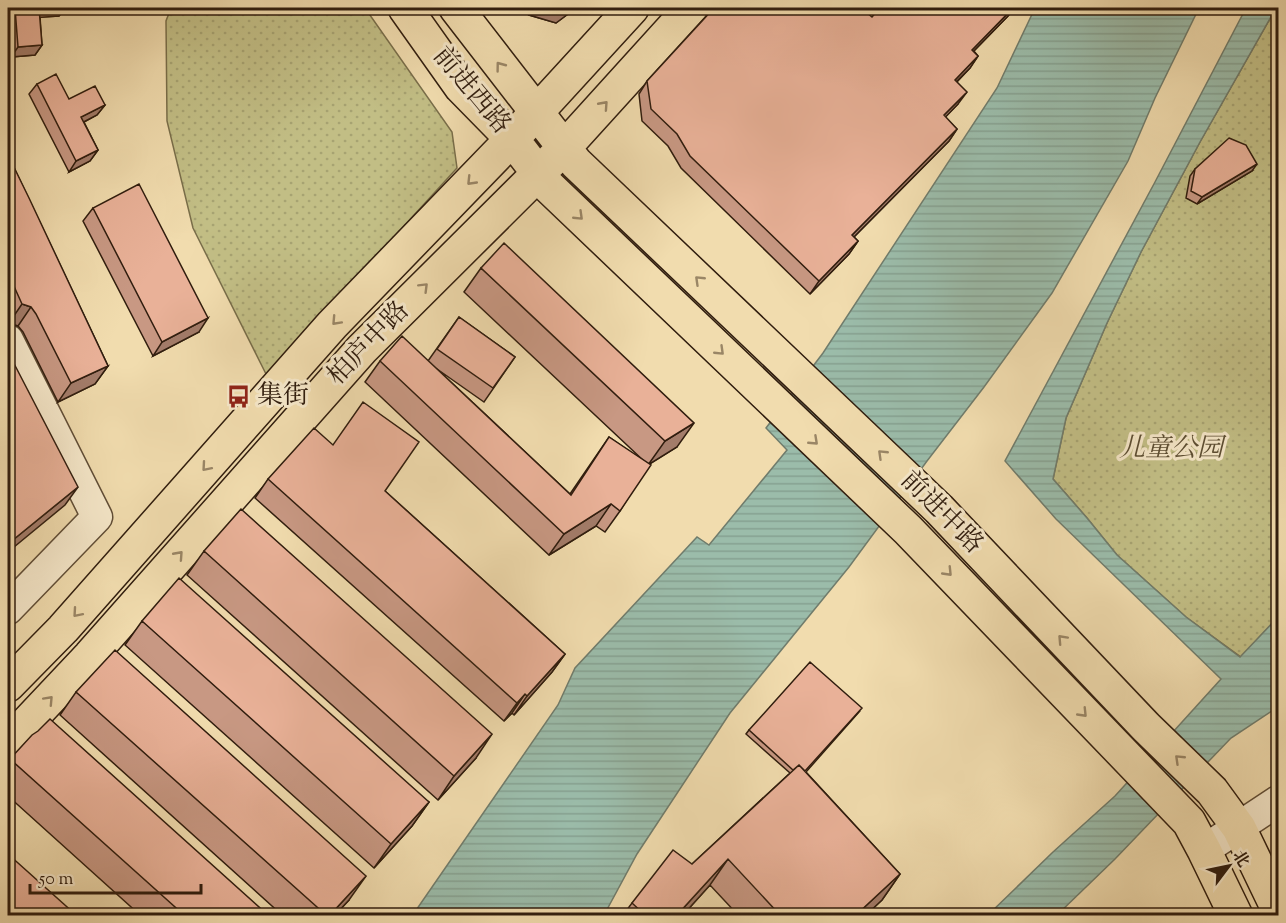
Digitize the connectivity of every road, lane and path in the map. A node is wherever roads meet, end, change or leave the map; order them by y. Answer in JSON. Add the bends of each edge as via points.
{"nodes":[{"id":1,"x":405,"y":8,"type":"edge"},
{"id":2,"x":456,"y":8,"type":"edge"},
{"id":3,"x":632,"y":8,"type":"edge"},
{"id":4,"x":691,"y":8,"type":"edge"},
{"id":5,"x":536,"y":112,"type":"junction"},
{"id":6,"x":512,"y":139,"type":"junction"},
{"id":7,"x":564,"y":148,"type":"junction"},
{"id":8,"x":539,"y":173,"type":"junction"},
{"id":9,"x":8,"y":340,"type":"edge"},
{"id":10,"x":8,"y":609,"type":"edge"},
{"id":11,"x":8,"y":685,"type":"edge"},
{"id":12,"x":8,"y":742,"type":"edge"},
{"id":13,"x":1278,"y":801,"type":"edge"},
{"id":14,"x":1239,"y":828,"type":"junction"},
{"id":15,"x":1196,"y":836,"type":"junction"},
{"id":16,"x":1278,"y":909,"type":"edge"},
{"id":17,"x":1236,"y":915,"type":"edge"}],
"edges":[{"from":1,"to":6,"type":"main road","name":"前进西路","via":[[461,87]]},
{"from":5,"to":2,"type":"main road","name":"前进西路","one_way":true},
{"from":3,"to":5,"type":"main road","name":"柏庐中路"},
{"from":7,"to":4,"type":"main road","name":"柏庐中路","one_way":true},
{"from":5,"to":6,"type":"main road","name":"柏庐中路"},
{"from":5,"to":7,"type":"main road","name":"前进西路"},
{"from":6,"to":8,"type":"main road","name":"前进西路"},
{"from":6,"to":11,"type":"main road","name":"柏庐中路","one_way":true,"via":[[332,325],[63,629]]},
{"from":7,"to":8,"type":"main road","name":"柏庐中路"},
{"from":14,"to":7,"type":"main road","name":"前进中路","one_way":true,"via":[[1212,792],[939,509]]},
{"from":12,"to":8,"type":"main road","name":"柏庐中路","one_way":true,"via":[[90,656],[362,349]]},
{"from":8,"to":15,"type":"main road","name":"前进中路","one_way":true,"via":[[549,187],[908,530],[1125,756]]},
{"from":9,"to":10,"type":"street","via":[[97,517]]},
{"from":13,"to":14,"type":"street"},
{"from":14,"to":15,"type":"street"},
{"from":14,"to":16,"type":"main road","name":"前进中路"},
{"from":15,"to":17,"type":"main road","name":"前进中路"}]}
